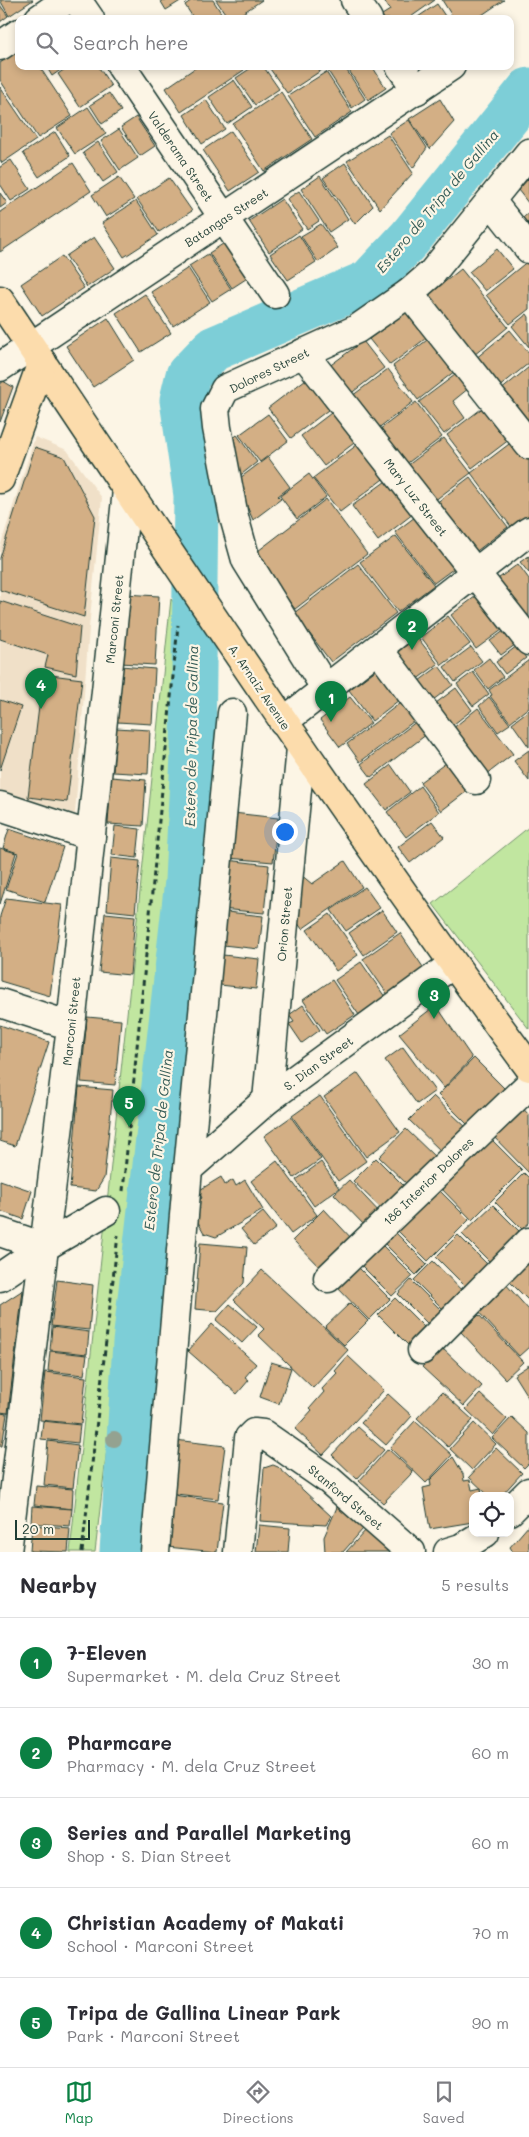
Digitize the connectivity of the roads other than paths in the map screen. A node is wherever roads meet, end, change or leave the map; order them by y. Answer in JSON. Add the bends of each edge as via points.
{"nodes":[{"id":1,"x":66,"y":0,"type":"edge"},
{"id":2,"x":77,"y":0,"type":"edge"},
{"id":3,"x":355,"y":0,"type":"edge"},
{"id":4,"x":45,"y":15,"type":"edge"},
{"id":5,"x":87,"y":15,"type":"edge"},
{"id":6,"x":365,"y":15,"type":"edge"},
{"id":7,"x":15,"y":36,"type":"edge"},
{"id":8,"x":0,"y":46,"type":"edge"},
{"id":9,"x":124,"y":70,"type":"edge"},
{"id":10,"x":403,"y":70,"type":"edge"},
{"id":11,"x":445,"y":70,"type":"edge"},
{"id":12,"x":417,"y":90,"type":"junction"},
{"id":13,"x":529,"y":153,"type":"edge"},
{"id":14,"x":491,"y":202,"type":"junction"},
{"id":15,"x":223,"y":219,"type":"junction"},
{"id":16,"x":529,"y":249,"type":"edge"},
{"id":17,"x":409,"y":293,"type":"junction"},
{"id":18,"x":275,"y":294,"type":"dead end"},
{"id":19,"x":0,"y":300,"type":"edge"},
{"id":20,"x":303,"y":352,"type":"junction"},
{"id":21,"x":36,"y":354,"type":"junction"},
{"id":22,"x":0,"y":367,"type":"edge"},
{"id":23,"x":529,"y":445,"type":"edge"},
{"id":24,"x":0,"y":479,"type":"edge"},
{"id":25,"x":127,"y":490,"type":"junction"},
{"id":26,"x":529,"y":531,"type":"edge"},
{"id":27,"x":477,"y":572,"type":"junction"},
{"id":28,"x":529,"y":641,"type":"edge"},
{"id":29,"x":378,"y":649,"type":"junction"},
{"id":30,"x":326,"y":689,"type":"junction"},
{"id":31,"x":232,"y":713,"type":"dead end"},
{"id":32,"x":283,"y":722,"type":"junction"},
{"id":33,"x":301,"y":748,"type":"junction"},
{"id":34,"x":476,"y":780,"type":"dead end"},
{"id":35,"x":0,"y":806,"type":"edge"},
{"id":36,"x":91,"y":836,"type":"junction"},
{"id":37,"x":452,"y":964,"type":"junction"},
{"id":38,"x":0,"y":1003,"type":"edge"},
{"id":39,"x":71,"y":1026,"type":"junction"},
{"id":40,"x":529,"y":1067,"type":"edge"},
{"id":41,"x":529,"y":1085,"type":"edge"},
{"id":42,"x":267,"y":1100,"type":"junction"},
{"id":43,"x":188,"y":1169,"type":"junction"},
{"id":44,"x":116,"y":1214,"type":"road end"},
{"id":45,"x":0,"y":1232,"type":"edge"},
{"id":46,"x":529,"y":1242,"type":"edge"},
{"id":47,"x":44,"y":1247,"type":"junction"},
{"id":48,"x":0,"y":1277,"type":"edge"},
{"id":49,"x":328,"y":1278,"type":"dead end"},
{"id":50,"x":422,"y":1350,"type":"dead end"},
{"id":51,"x":529,"y":1492,"type":"edge"},
{"id":52,"x":514,"y":1507,"type":"edge"},
{"id":53,"x":479,"y":1537,"type":"edge"},
{"id":54,"x":7,"y":1552,"type":"edge"},
{"id":55,"x":155,"y":1552,"type":"edge"},
{"id":56,"x":238,"y":1552,"type":"edge"},
{"id":57,"x":411,"y":1552,"type":"edge"},
{"id":58,"x":448,"y":1552,"type":"edge"}],
"edges":[{"from":1,"to":4,"type":"street"},
{"from":2,"to":5,"type":"street"},
{"from":3,"to":6,"type":"street"},
{"from":7,"to":8,"type":"street"},
{"from":9,"to":15,"type":"street","name":"Valderama Street"},
{"from":10,"to":12,"type":"street"},
{"from":11,"to":12,"type":"street","name":"Batangas Street"},
{"from":12,"to":15,"type":"street","name":"Batangas Street"},
{"from":13,"to":14,"type":"street","name":"Dolores Street"},
{"from":14,"to":16,"type":"street"},
{"from":14,"to":17,"type":"street","name":"Dolores Street","via":[[432,273]]},
{"from":15,"to":18,"type":"street","name":"Valderama Street"},
{"from":15,"to":21,"type":"street","name":"Batangas Street"},
{"from":17,"to":20,"type":"street","name":"Dolores Street","via":[[357,329]]},
{"from":17,"to":23,"type":"street"},
{"from":19,"to":21,"type":"main road","name":"A. Arnaiz Avenue"},
{"from":20,"to":27,"type":"street","name":"Mary Luz Street"},
{"from":20,"to":30,"type":"street","name":"Dolores Street","via":[[225,389],[215,409],[234,517],[246,560]]},
{"from":21,"to":22,"type":"street","name":"Batangas Street"},
{"from":21,"to":24,"type":"main road"},
{"from":21,"to":25,"type":"main road","name":"A. Arnaiz Avenue"},
{"from":25,"to":32,"type":"main road","name":"A. Arnaiz Avenue"},
{"from":25,"to":36,"type":"street","name":"Marconi Street"},
{"from":26,"to":27,"type":"street"},
{"from":27,"to":28,"type":"street","name":"Mary Luz Street"},
{"from":27,"to":29,"type":"street"},
{"from":29,"to":30,"type":"street"},
{"from":29,"to":34,"type":"street"},
{"from":30,"to":32,"type":"street"},
{"from":31,"to":43,"type":"street"},
{"from":32,"to":33,"type":"main road","name":"A. Arnaiz Avenue"},
{"from":33,"to":37,"type":"main road","name":"A. Arnaiz Avenue"},
{"from":33,"to":42,"type":"street","name":"Orion Street"},
{"from":35,"to":36,"type":"street"},
{"from":36,"to":39,"type":"street","name":"Marconi Street"},
{"from":37,"to":40,"type":"main road","name":"A. Arnaiz Avenue"},
{"from":37,"to":42,"type":"street","name":"S. Dian Street"},
{"from":38,"to":39,"type":"street"},
{"from":39,"to":47,"type":"street","name":"Marconi Street"},
{"from":41,"to":49,"type":"street","name":"186 Interior Dolores"},
{"from":42,"to":43,"type":"street","name":"S. Dian Street"},
{"from":43,"to":55,"type":"street"},
{"from":44,"to":47,"type":"street"},
{"from":45,"to":47,"type":"street"},
{"from":46,"to":50,"type":"street"},
{"from":47,"to":48,"type":"street"},
{"from":47,"to":54,"type":"street","name":"Marconi Street"},
{"from":51,"to":52,"type":"street"},
{"from":53,"to":58,"type":"street"},
{"from":56,"to":57,"type":"street","name":"Stanford Street","via":[[249,1438],[254,1433],[263,1434],[329,1480]]}]}
